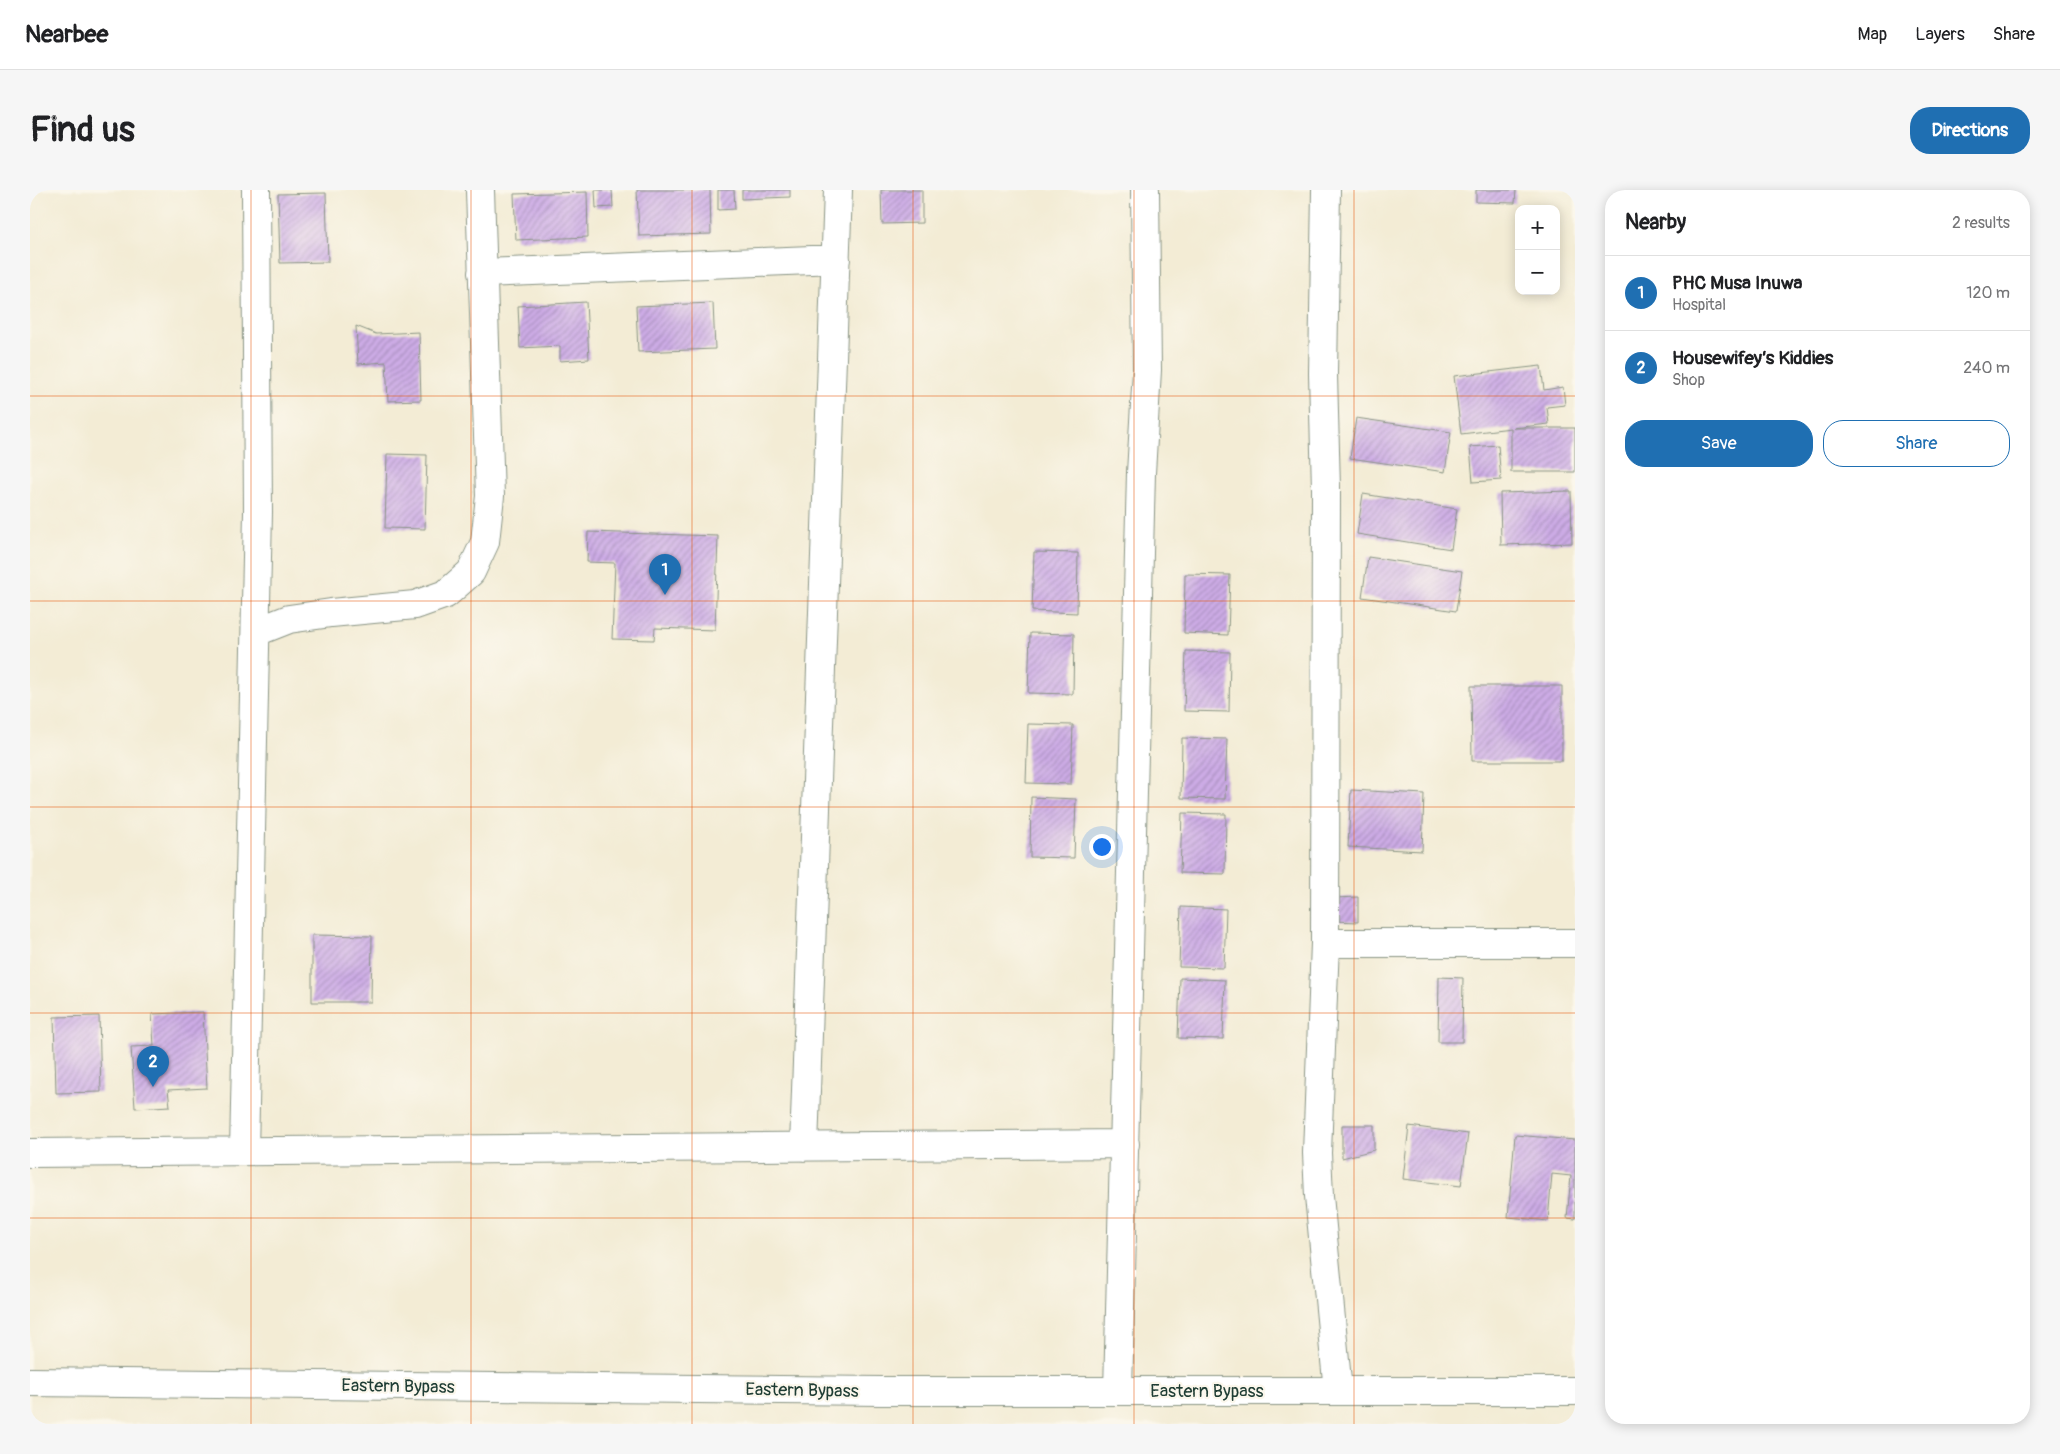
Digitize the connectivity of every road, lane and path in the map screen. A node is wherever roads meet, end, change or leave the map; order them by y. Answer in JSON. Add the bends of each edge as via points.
{"nodes":[{"id":1,"x":256,"y":190,"type":"edge"},
{"id":2,"x":480,"y":190,"type":"edge"},
{"id":3,"x":838,"y":190,"type":"edge"},
{"id":4,"x":1145,"y":190,"type":"edge"},
{"id":5,"x":1326,"y":190,"type":"edge"},
{"id":6,"x":836,"y":260,"type":"junction"},
{"id":7,"x":482,"y":273,"type":"junction"},
{"id":8,"x":256,"y":632,"type":"junction"},
{"id":9,"x":1325,"y":943,"type":"junction"},
{"id":10,"x":1575,"y":943,"type":"edge"},
{"id":11,"x":1124,"y":1144,"type":"junction"},
{"id":12,"x":804,"y":1147,"type":"junction"},
{"id":13,"x":244,"y":1152,"type":"junction"},
{"id":14,"x":30,"y":1154,"type":"edge"},
{"id":15,"x":30,"y":1382,"type":"edge"},
{"id":16,"x":1118,"y":1391,"type":"junction"},
{"id":17,"x":1338,"y":1391,"type":"junction"},
{"id":18,"x":1575,"y":1391,"type":"edge"}],
"edges":[{"from":1,"to":8,"type":"street"},
{"from":2,"to":7,"type":"street"},
{"from":3,"to":6,"type":"street"},
{"from":4,"to":11,"type":"street","via":[[1147,370],[1141,473]]},
{"from":5,"to":9,"type":"street","via":[[1323,374],[1326,489]]},
{"from":6,"to":7,"type":"street"},
{"from":6,"to":12,"type":"street"},
{"from":7,"to":8,"type":"street","via":[[490,496],[485,542],[471,572],[446,594],[415,605],[289,619]]},
{"from":8,"to":13,"type":"street"},
{"from":9,"to":10,"type":"street"},
{"from":9,"to":17,"type":"street","via":[[1319,1196]]},
{"from":11,"to":12,"type":"street"},
{"from":11,"to":16,"type":"street"},
{"from":12,"to":13,"type":"street"},
{"from":13,"to":14,"type":"street"},
{"from":15,"to":16,"type":"street","name":"Eastern Bypass"},
{"from":16,"to":17,"type":"street","name":"Eastern Bypass"},
{"from":17,"to":18,"type":"street","name":"Eastern Bypass"}]}
